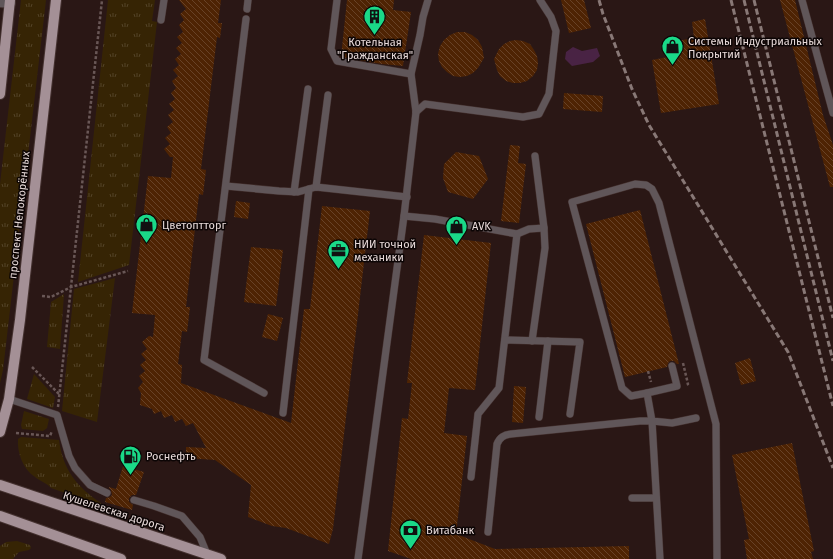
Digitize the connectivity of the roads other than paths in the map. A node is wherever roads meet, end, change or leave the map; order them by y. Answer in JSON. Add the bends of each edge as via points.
{"nodes":[{"id":1,"x":56,"y":0,"type":"edge"},
{"id":2,"x":164,"y":0,"type":"edge"},
{"id":3,"x":248,"y":0,"type":"edge"},
{"id":4,"x":337,"y":0,"type":"edge"},
{"id":5,"x":428,"y":0,"type":"edge"},
{"id":6,"x":540,"y":0,"type":"edge"},
{"id":7,"x":802,"y":0,"type":"edge"},
{"id":8,"x":7,"y":2,"type":"edge"},
{"id":9,"x":247,"y":9,"type":"dead end"},
{"id":10,"x":161,"y":20,"type":"dead end"},
{"id":11,"x":246,"y":20,"type":"dead end"},
{"id":12,"x":411,"y":74,"type":"junction"},
{"id":13,"x":308,"y":89,"type":"dead end"},
{"id":14,"x":0,"y":94,"type":"edge"},
{"id":15,"x":328,"y":96,"type":"dead end"},
{"id":16,"x":416,"y":112,"type":"junction"},
{"id":17,"x":833,"y":112,"type":"edge"},
{"id":18,"x":535,"y":156,"type":"dead end"},
{"id":19,"x":226,"y":186,"type":"junction"},
{"id":20,"x":312,"y":188,"type":"junction"},
{"id":21,"x":294,"y":192,"type":"junction"},
{"id":22,"x":407,"y":197,"type":"junction"},
{"id":23,"x":404,"y":216,"type":"junction"},
{"id":24,"x":544,"y":228,"type":"junction"},
{"id":25,"x":517,"y":234,"type":"junction"},
{"id":26,"x":505,"y":340,"type":"junction"},
{"id":27,"x":532,"y":341,"type":"junction"},
{"id":28,"x":548,"y":341,"type":"junction"},
{"id":29,"x":672,"y":366,"type":"dead end"},
{"id":30,"x":264,"y":393,"type":"dead end"},
{"id":31,"x":647,"y":393,"type":"junction"},
{"id":32,"x":9,"y":399,"type":"junction"},
{"id":33,"x":283,"y":413,"type":"dead end"},
{"id":34,"x":570,"y":414,"type":"dead end"},
{"id":35,"x":539,"y":417,"type":"dead end"},
{"id":36,"x":696,"y":418,"type":"dead end"},
{"id":37,"x":652,"y":422,"type":"junction"},
{"id":38,"x":0,"y":432,"type":"edge"},
{"id":39,"x":471,"y":477,"type":"dead end"},
{"id":40,"x":0,"y":485,"type":"edge"},
{"id":41,"x":107,"y":493,"type":"dead end"},
{"id":42,"x":632,"y":498,"type":"dead end"},
{"id":43,"x":656,"y":498,"type":"junction"},
{"id":44,"x":134,"y":500,"type":"dead end"},
{"id":45,"x":0,"y":516,"type":"edge"},
{"id":46,"x":488,"y":532,"type":"dead end"},
{"id":47,"x":207,"y":554,"type":"junction"},
{"id":48,"x":102,"y":556,"type":"edge"},
{"id":49,"x":121,"y":559,"type":"edge"},
{"id":50,"x":221,"y":559,"type":"edge"},
{"id":51,"x":358,"y":559,"type":"edge"},
{"id":52,"x":660,"y":559,"type":"edge"},
{"id":53,"x":717,"y":559,"type":"edge"}],
"edges":[{"from":1,"to":32,"type":"main road","name":"проспект Непокорённых"},
{"from":2,"to":10,"type":"lane"},
{"from":3,"to":9,"type":"lane"},
{"from":4,"to":12,"type":"lane","via":[[331,49],[337,61]]},
{"from":5,"to":12,"type":"lane"},
{"from":6,"to":16,"type":"lane","via":[[556,31],[549,94],[539,114],[523,117],[425,104]]},
{"from":7,"to":17,"type":"lane"},
{"from":8,"to":14,"type":"main road"},
{"from":11,"to":19,"type":"lane"},
{"from":12,"to":16,"type":"lane"},
{"from":13,"to":21,"type":"lane"},
{"from":15,"to":20,"type":"lane"},
{"from":16,"to":22,"type":"lane"},
{"from":18,"to":24,"type":"lane"},
{"from":19,"to":21,"type":"lane"},
{"from":19,"to":30,"type":"lane","via":[[204,360]]},
{"from":20,"to":21,"type":"lane"},
{"from":20,"to":22,"type":"lane"},
{"from":20,"to":33,"type":"lane"},
{"from":22,"to":23,"type":"lane"},
{"from":23,"to":25,"type":"lane"},
{"from":23,"to":51,"type":"lane"},
{"from":24,"to":25,"type":"lane","via":[[529,229]]},
{"from":24,"to":27,"type":"lane","via":[[545,248]]},
{"from":25,"to":26,"type":"lane"},
{"from":26,"to":27,"type":"lane"},
{"from":26,"to":39,"type":"lane","via":[[499,388],[478,414]]},
{"from":27,"to":28,"type":"lane"},
{"from":28,"to":34,"type":"lane","via":[[580,342]]},
{"from":28,"to":35,"type":"lane"},
{"from":29,"to":31,"type":"lane","via":[[677,386]]},
{"from":31,"to":37,"type":"lane"},
{"from":31,"to":53,"type":"lane","via":[[631,396],[622,388],[572,202],[635,184],[646,185],[652,189],[659,203],[716,424]]},
{"from":32,"to":38,"type":"main road","name":"проспект Непокорённых"},
{"from":32,"to":41,"type":"lane","via":[[57,415],[75,468],[90,484]]},
{"from":36,"to":37,"type":"lane","via":[[672,423]]},
{"from":37,"to":43,"type":"lane"},
{"from":37,"to":46,"type":"lane","via":[[640,421],[511,434],[500,438]]},
{"from":40,"to":47,"type":"main road","name":"Кушелевская дорога"},
{"from":42,"to":43,"type":"lane"},
{"from":43,"to":52,"type":"lane"},
{"from":44,"to":47,"type":"lane","via":[[182,516],[200,537]]},
{"from":45,"to":48,"type":"main road"},
{"from":47,"to":50,"type":"main road","name":"Кушелевская дорога"},
{"from":48,"to":49,"type":"main road"}]}
